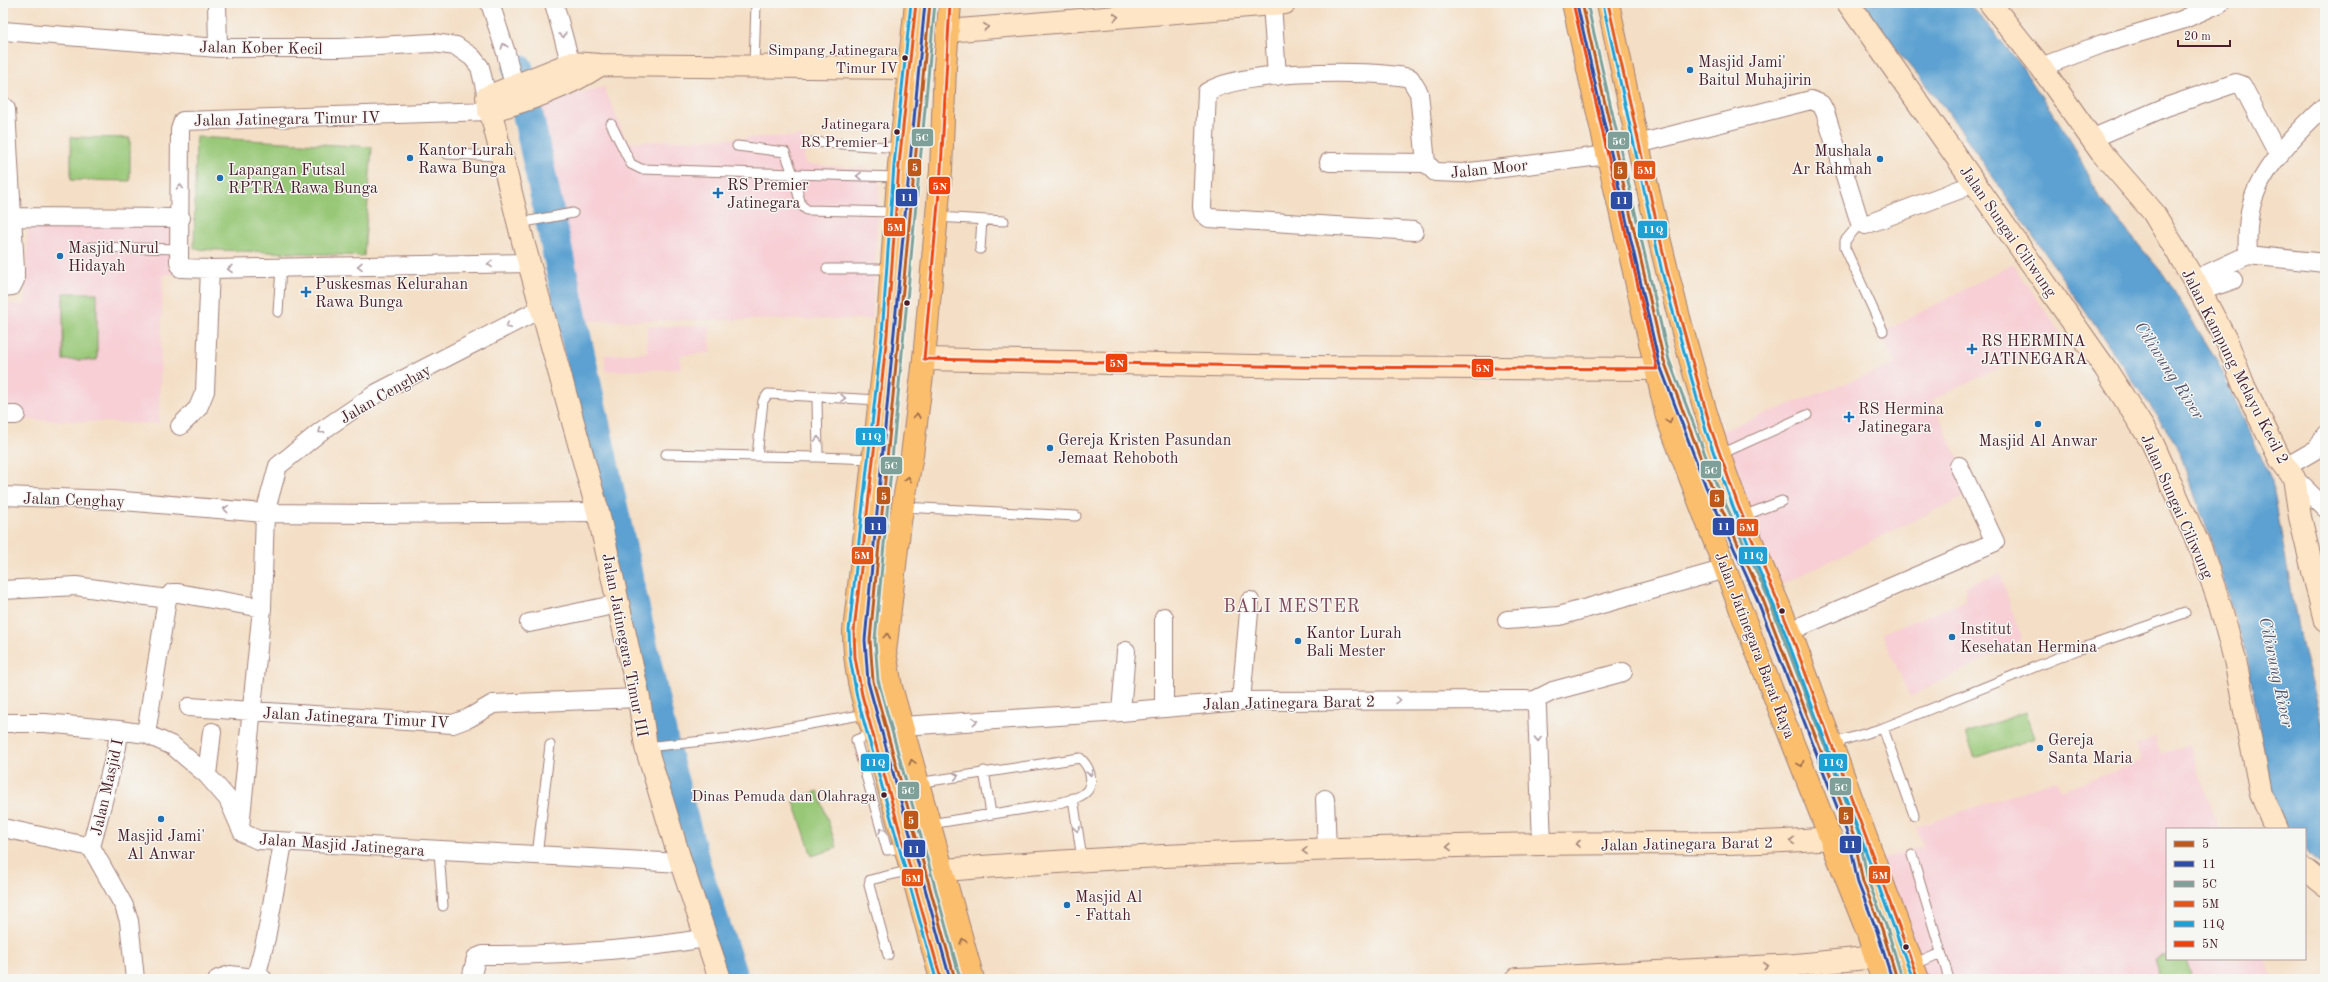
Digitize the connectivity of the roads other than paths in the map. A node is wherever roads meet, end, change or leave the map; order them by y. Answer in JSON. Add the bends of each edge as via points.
{"nodes":[{"id":1,"x":217,"y":3,"type":"edge"},
{"id":2,"x":490,"y":3,"type":"edge"},
{"id":3,"x":554,"y":3,"type":"edge"},
{"id":4,"x":756,"y":3,"type":"edge"},
{"id":5,"x":916,"y":3,"type":"edge"},
{"id":6,"x":930,"y":3,"type":"edge"},
{"id":7,"x":950,"y":3,"type":"edge"},
{"id":8,"x":1573,"y":3,"type":"edge"},
{"id":9,"x":1582,"y":3,"type":"edge"},
{"id":10,"x":1608,"y":3,"type":"edge"},
{"id":11,"x":1848,"y":3,"type":"edge"},
{"id":12,"x":1990,"y":3,"type":"edge"},
{"id":13,"x":2220,"y":3,"type":"edge"},
{"id":14,"x":1278,"y":4,"type":"edge"},
{"id":15,"x":2200,"y":7,"type":"edge"},
{"id":16,"x":948,"y":30,"type":"junction"},
{"id":17,"x":3,"y":31,"type":"edge"},
{"id":18,"x":218,"y":48,"type":"junction"},
{"id":19,"x":754,"y":67,"type":"junction"},
{"id":20,"x":2041,"y":67,"type":"junction"},
{"id":21,"x":909,"y":68,"type":"junction"},
{"id":22,"x":576,"y":71,"type":"junction"},
{"id":23,"x":1277,"y":76,"type":"junction"},
{"id":24,"x":519,"y":94,"type":"junction"},
{"id":25,"x":488,"y":104,"type":"junction"},
{"id":26,"x":3,"y":106,"type":"edge"},
{"id":27,"x":2325,"y":106,"type":"edge"},
{"id":28,"x":611,"y":124,"type":"dead end"},
{"id":29,"x":2092,"y":139,"type":"junction"},
{"id":30,"x":813,"y":142,"type":"dead end"},
{"id":31,"x":1638,"y":144,"type":"junction"},
{"id":32,"x":737,"y":146,"type":"dead end"},
{"id":33,"x":900,"y":148,"type":"junction"},
{"id":34,"x":447,"y":154,"type":"dead end"},
{"id":35,"x":1608,"y":155,"type":"junction"},
{"id":36,"x":502,"y":156,"type":"junction"},
{"id":37,"x":2279,"y":156,"type":"junction"},
{"id":38,"x":1329,"y":162,"type":"dead end"},
{"id":39,"x":1426,"y":163,"type":"junction"},
{"id":40,"x":793,"y":174,"type":"junction"},
{"id":41,"x":898,"y":177,"type":"junction"},
{"id":42,"x":1961,"y":189,"type":"dead end"},
{"id":43,"x":895,"y":212,"type":"junction"},
{"id":44,"x":573,"y":213,"type":"dead end"},
{"id":45,"x":12,"y":216,"type":"junction"},
{"id":46,"x":937,"y":217,"type":"junction"},
{"id":47,"x":181,"y":218,"type":"junction"},
{"id":48,"x":982,"y":220,"type":"junction"},
{"id":49,"x":1004,"y":221,"type":"dead end"},
{"id":50,"x":519,"y":223,"type":"junction"},
{"id":51,"x":1860,"y":223,"type":"junction"},
{"id":52,"x":1414,"y":231,"type":"dead end"},
{"id":53,"x":90,"y":247,"type":"dead end"},
{"id":54,"x":179,"y":249,"type":"junction"},
{"id":55,"x":980,"y":249,"type":"dead end"},
{"id":56,"x":2248,"y":255,"type":"junction"},
{"id":57,"x":529,"y":263,"type":"junction"},
{"id":58,"x":2325,"y":263,"type":"edge"},
{"id":59,"x":281,"y":268,"type":"junction"},
{"id":60,"x":210,"y":269,"type":"junction"},
{"id":61,"x":827,"y":269,"type":"dead end"},
{"id":62,"x":890,"y":269,"type":"junction"},
{"id":63,"x":2233,"y":280,"type":"dead end"},
{"id":64,"x":2197,"y":286,"type":"junction"},
{"id":65,"x":3,"y":287,"type":"edge"},
{"id":66,"x":542,"y":308,"type":"junction"},
{"id":67,"x":278,"y":312,"type":"dead end"},
{"id":68,"x":1883,"y":331,"type":"dead end"},
{"id":69,"x":924,"y":359,"type":"junction"},
{"id":70,"x":1657,"y":369,"type":"junction"},
{"id":71,"x":817,"y":398,"type":"junction"},
{"id":72,"x":879,"y":400,"type":"junction"},
{"id":73,"x":1807,"y":415,"type":"dead end"},
{"id":74,"x":180,"y":426,"type":"dead end"},
{"id":75,"x":2325,"y":435,"type":"edge"},
{"id":76,"x":666,"y":454,"type":"dead end"},
{"id":77,"x":1719,"y":454,"type":"junction"},
{"id":78,"x":757,"y":456,"type":"junction"},
{"id":79,"x":818,"y":457,"type":"junction"},
{"id":80,"x":873,"y":459,"type":"junction"},
{"id":81,"x":1959,"y":466,"type":"dead end"},
{"id":82,"x":2290,"y":473,"type":"junction"},
{"id":83,"x":3,"y":496,"type":"edge"},
{"id":84,"x":1782,"y":501,"type":"dead end"},
{"id":85,"x":903,"y":507,"type":"junction"},
{"id":86,"x":2325,"y":508,"type":"edge"},
{"id":87,"x":598,"y":512,"type":"junction"},
{"id":88,"x":265,"y":513,"type":"junction"},
{"id":89,"x":1076,"y":516,"type":"dead end"},
{"id":90,"x":1743,"y":516,"type":"junction"},
{"id":91,"x":1726,"y":569,"type":"junction"},
{"id":92,"x":3,"y":590,"type":"edge"},
{"id":93,"x":167,"y":599,"type":"junction"},
{"id":94,"x":1250,"y":602,"type":"dead end"},
{"id":95,"x":618,"y":604,"type":"junction"},
{"id":96,"x":262,"y":608,"type":"junction"},
{"id":97,"x":2185,"y":613,"type":"dead end"},
{"id":98,"x":1164,"y":617,"type":"dead end"},
{"id":99,"x":1507,"y":620,"type":"dead end"},
{"id":100,"x":2325,"y":622,"type":"edge"},
{"id":101,"x":529,"y":623,"type":"dead end"},
{"id":102,"x":1790,"y":631,"type":"junction"},
{"id":103,"x":1126,"y":650,"type":"dead end"},
{"id":104,"x":1623,"y":672,"type":"dead end"},
{"id":105,"x":639,"y":698,"type":"junction"},
{"id":106,"x":1241,"y":701,"type":"junction"},
{"id":107,"x":1533,"y":701,"type":"junction"},
{"id":108,"x":189,"y":707,"type":"dead end"},
{"id":109,"x":1164,"y":707,"type":"junction"},
{"id":110,"x":252,"y":712,"type":"junction"},
{"id":111,"x":1121,"y":712,"type":"junction"},
{"id":112,"x":3,"y":723,"type":"edge"},
{"id":113,"x":870,"y":723,"type":"junction"},
{"id":114,"x":902,"y":726,"type":"junction"},
{"id":115,"x":1883,"y":728,"type":"junction"},
{"id":116,"x":119,"y":730,"type":"junction"},
{"id":117,"x":212,"y":732,"type":"dead end"},
{"id":118,"x":146,"y":734,"type":"junction"},
{"id":119,"x":1831,"y":744,"type":"junction"},
{"id":120,"x":550,"y":745,"type":"dead end"},
{"id":121,"x":649,"y":746,"type":"junction"},
{"id":122,"x":984,"y":771,"type":"junction"},
{"id":123,"x":207,"y":775,"type":"junction"},
{"id":124,"x":918,"y":783,"type":"junction"},
{"id":125,"x":1073,"y":798,"type":"junction"},
{"id":126,"x":1325,"y":799,"type":"dead end"},
{"id":127,"x":991,"y":814,"type":"junction"},
{"id":128,"x":1914,"y":815,"type":"dead end"},
{"id":129,"x":930,"y":824,"type":"junction"},
{"id":130,"x":3,"y":828,"type":"edge"},
{"id":131,"x":240,"y":828,"type":"junction"},
{"id":132,"x":2276,"y":828,"type":"edge"},
{"id":133,"x":1831,"y":838,"type":"junction"},
{"id":134,"x":283,"y":843,"type":"junction"},
{"id":135,"x":1542,"y":844,"type":"junction"},
{"id":136,"x":91,"y":847,"type":"junction"},
{"id":137,"x":1327,"y":850,"type":"junction"},
{"id":138,"x":439,"y":851,"type":"junction"},
{"id":139,"x":1912,"y":855,"type":"dead end"},
{"id":140,"x":537,"y":856,"type":"junction"},
{"id":141,"x":1082,"y":859,"type":"junction"},
{"id":142,"x":681,"y":863,"type":"junction"},
{"id":143,"x":911,"y":870,"type":"junction"},
{"id":144,"x":944,"y":870,"type":"junction"},
{"id":145,"x":2306,"y":870,"type":"edge"},
{"id":146,"x":2325,"y":886,"type":"edge"},
{"id":147,"x":443,"y":906,"type":"dead end"},
{"id":148,"x":706,"y":938,"type":"junction"},
{"id":149,"x":1940,"y":952,"type":"junction"},
{"id":150,"x":888,"y":955,"type":"dead end"},
{"id":151,"x":1876,"y":957,"type":"junction"},
{"id":152,"x":1909,"y":974,"type":"edge"},
{"id":153,"x":260,"y":978,"type":"edge"},
{"id":154,"x":134,"y":979,"type":"edge"},
{"id":155,"x":218,"y":979,"type":"edge"},
{"id":156,"x":471,"y":979,"type":"edge"},
{"id":157,"x":720,"y":979,"type":"edge"},
{"id":158,"x":941,"y":979,"type":"edge"},
{"id":159,"x":955,"y":979,"type":"edge"},
{"id":160,"x":973,"y":979,"type":"edge"},
{"id":161,"x":1517,"y":979,"type":"edge"},
{"id":162,"x":1882,"y":979,"type":"edge"},
{"id":163,"x":1949,"y":979,"type":"edge"}],
"edges":[{"from":1,"to":18,"type":"street"},
{"from":24,"to":2,"type":"street","one_way":true},
{"from":3,"to":22,"type":"street","one_way":true},
{"from":4,"to":19,"type":"lane"},
{"from":5,"to":21,"type":"main road"},
{"from":6,"to":159,"type":"lane","via":[[870,640],[873,681]]},
{"from":7,"to":16,"type":"main road"},
{"from":8,"to":35,"type":"main road","name":"Jalan Jatinegara Barat Raya"},
{"from":9,"to":152,"type":"lane","via":[[1664,361],[1711,485],[1768,611],[1844,809],[1854,837],[1863,882],[1882,929]]},
{"from":10,"to":31,"type":"main road"},
{"from":11,"to":132,"type":"street","name":"Jalan Sungai Ciliwung","via":[[2105,368],[2152,442],[2202,552],[2220,605],[2235,660],[2261,794]]},
{"from":12,"to":20,"type":"street","name":"Jalan Kampung Melayu Kecil 2"},
{"from":13,"to":15,"type":"street"},
{"from":16,"to":14,"type":"street","one_way":true},
{"from":14,"to":23,"type":"street"},
{"from":15,"to":20,"type":"street","via":[[2182,20],[2102,44]]},
{"from":16,"to":46,"type":"main road"},
{"from":17,"to":18,"type":"street","name":"Jalan Kober Kecil"},
{"from":18,"to":25,"type":"street","name":"Jalan Kober Kecil","via":[[340,48],[433,43],[456,46],[472,57],[480,67]]},
{"from":19,"to":21,"type":"street","name":"Jalan Jatinegara Timur IV"},
{"from":19,"to":22,"type":"street","name":"Jalan Jatinegara Timur IV","via":[[600,65]]},
{"from":20,"to":29,"type":"street","name":"Jalan Kampung Melayu Kecil 2"},
{"from":21,"to":33,"type":"main road"},
{"from":22,"to":24,"type":"street","name":"Jalan Jatinegara Timur IV"},
{"from":23,"to":39,"type":"street","name":"Jalan Moor","via":[[1351,72],[1392,74],[1410,78],[1419,93]]},
{"from":23,"to":52,"type":"street","name":"Jalan Moor","via":[[1226,84],[1207,92],[1203,213],[1209,218]]},
{"from":24,"to":25,"type":"street","name":"Jalan Jatinegara Timur IV"},
{"from":25,"to":36,"type":"street"},
{"from":47,"to":25,"type":"street","name":"Jalan Jatinegara Timur IV","one_way":true,"via":[[180,130],[183,121]]},
{"from":26,"to":45,"type":"street","via":[[6,109]]},
{"from":27,"to":37,"type":"street","via":[[2303,126]]},
{"from":28,"to":40,"type":"lane","via":[[631,164],[641,168]]},
{"from":29,"to":37,"type":"street","via":[[2166,107],[2236,83],[2242,85]]},
{"from":29,"to":64,"type":"street","name":"Jalan Kampung Melayu Kecil 2","via":[[2153,212]]},
{"from":30,"to":33,"type":"lane"},
{"from":31,"to":51,"type":"street","via":[[1803,101],[1817,101],[1825,112]]},
{"from":31,"to":77,"type":"main road","via":[[1672,296]]},
{"from":32,"to":40,"type":"lane","via":[[785,152]]},
{"from":33,"to":41,"type":"main road"},
{"from":34,"to":36,"type":"lane"},
{"from":35,"to":39,"type":"street","name":"Jalan Moor","via":[[1462,173],[1435,172]]},
{"from":35,"to":70,"type":"main road","name":"Jalan Jatinegara Barat Raya"},
{"from":36,"to":50,"type":"street"},
{"from":37,"to":56,"type":"street","via":[[2265,174],[2252,202],[2247,229]]},
{"from":38,"to":39,"type":"street"},
{"from":41,"to":40,"type":"lane","one_way":true},
{"from":40,"to":43,"type":"lane","via":[[801,205],[808,210]]},
{"from":41,"to":43,"type":"main road"},
{"from":42,"to":51,"type":"street","via":[[1865,225]]},
{"from":43,"to":62,"type":"main road"},
{"from":44,"to":50,"type":"lane"},
{"from":45,"to":47,"type":"street"},
{"from":45,"to":65,"type":"street","via":[[15,280],[12,286]]},
{"from":46,"to":48,"type":"lane"},
{"from":46,"to":69,"type":"main road"},
{"from":47,"to":54,"type":"street","name":"Jalan Jatinegara Timur IV"},
{"from":48,"to":49,"type":"lane"},
{"from":48,"to":55,"type":"lane"},
{"from":50,"to":57,"type":"street"},
{"from":51,"to":68,"type":"lane","via":[[1846,241],[1845,248]]},
{"from":53,"to":54,"type":"lane"},
{"from":54,"to":60,"type":"street","name":"Jalan Jatinegara Timur IV","via":[[181,268]]},
{"from":56,"to":58,"type":"street"},
{"from":56,"to":64,"type":"street"},
{"from":57,"to":59,"type":"street","name":"Jalan Jatinegara Timur IV","one_way":true},
{"from":57,"to":66,"type":"street"},
{"from":59,"to":60,"type":"street","name":"Jalan Jatinegara Timur IV","one_way":true},
{"from":59,"to":67,"type":"lane"},
{"from":60,"to":74,"type":"street","via":[[205,391],[198,408]]},
{"from":61,"to":62,"type":"lane"},
{"from":62,"to":72,"type":"main road","via":[[887,335]]},
{"from":63,"to":64,"type":"street"},
{"from":64,"to":82,"type":"street","name":"Jalan Kampung Melayu Kecil 2","via":[[2227,342],[2244,386]]},
{"from":66,"to":87,"type":"street","name":"Jalan Jatinegara Timur III"},
{"from":66,"to":88,"type":"street","name":"Jalan Cenghay","one_way":true,"via":[[377,393],[320,432],[278,466]]},
{"from":69,"to":70,"type":"street","via":[[1305,367]]},
{"from":85,"to":69,"type":"main road","one_way":true},
{"from":70,"to":91,"type":"main road","name":"Jalan Jatinegara Barat Raya","one_way":true,"via":[[1667,417]]},
{"from":71,"to":72,"type":"lane","one_way":true},
{"from":71,"to":78,"type":"lane","via":[[770,394],[765,396]]},
{"from":79,"to":71,"type":"lane","one_way":true},
{"from":72,"to":80,"type":"main road"},
{"from":73,"to":77,"type":"lane"},
{"from":75,"to":82,"type":"street","via":[[2317,449]]},
{"from":76,"to":78,"type":"lane"},
{"from":77,"to":90,"type":"main road"},
{"from":78,"to":79,"type":"lane"},
{"from":79,"to":80,"type":"lane"},
{"from":80,"to":113,"type":"main road","via":[[854,631],[854,655]]},
{"from":81,"to":102,"type":"street","via":[[1995,542]]},
{"from":82,"to":86,"type":"street"},
{"from":82,"to":100,"type":"street","name":"Jalan Kampung Melayu Kecil 2"},
{"from":88,"to":83,"type":"street","name":"Jalan Cenghay","one_way":true,"via":[[112,500]]},
{"from":84,"to":90,"type":"lane"},
{"from":85,"to":89,"type":"lane"},
{"from":114,"to":85,"type":"main road","one_way":true,"via":[[885,652]]},
{"from":87,"to":88,"type":"street"},
{"from":87,"to":95,"type":"street","name":"Jalan Jatinegara Timur III"},
{"from":88,"to":96,"type":"street","name":"Jalan Cenghay"},
{"from":90,"to":102,"type":"main road"},
{"from":91,"to":99,"type":"street","via":[[1560,616]]},
{"from":91,"to":133,"type":"main road","name":"Jalan Jatinegara Barat Raya","one_way":true},
{"from":92,"to":93,"type":"street","via":[[76,586]]},
{"from":93,"to":96,"type":"street","via":[[172,593],[178,593]]},
{"from":93,"to":118,"type":"street"},
{"from":94,"to":106,"type":"street"},
{"from":95,"to":101,"type":"street"},
{"from":95,"to":105,"type":"street","name":"Jalan Jatinegara Timur III"},
{"from":96,"to":110,"type":"street","name":"Jalan Cenghay"},
{"from":97,"to":115,"type":"lane","via":[[2077,650]]},
{"from":98,"to":109,"type":"street"},
{"from":102,"to":119,"type":"main road"},
{"from":103,"to":111,"type":"street"},
{"from":104,"to":107,"type":"street","via":[[1553,691]]},
{"from":105,"to":110,"type":"street","name":"Jalan Jatinegara Timur IV","via":[[493,704],[453,724]]},
{"from":105,"to":121,"type":"street","name":"Jalan Jatinegara Timur III"},
{"from":106,"to":107,"type":"street","name":"Jalan Jatinegara Barat 2","one_way":true},
{"from":106,"to":109,"type":"street","name":"Jalan Jatinegara Barat 2"},
{"from":107,"to":135,"type":"street","one_way":true,"via":[[1537,708]]},
{"from":108,"to":110,"type":"street","name":"Jalan Jatinegara Timur IV"},
{"from":109,"to":111,"type":"street","name":"Jalan Jatinegara Barat 2"},
{"from":110,"to":131,"type":"street","name":"Jalan Cenghay"},
{"from":114,"to":111,"type":"street","name":"Jalan Jatinegara Barat 2","one_way":true},
{"from":112,"to":116,"type":"street","name":"Jalan Masjid Jatinegara","via":[[45,723]]},
{"from":113,"to":121,"type":"lane"},
{"from":143,"to":113,"type":"main road","one_way":true},
{"from":124,"to":114,"type":"main road","one_way":true},
{"from":115,"to":119,"type":"lane"},
{"from":115,"to":128,"type":"lane"},
{"from":116,"to":118,"type":"street","name":"Jalan Masjid Jatinegara"},
{"from":116,"to":136,"type":"street","name":"Jalan Masjid I","via":[[117,747]]},
{"from":117,"to":123,"type":"street"},
{"from":118,"to":123,"type":"street","name":"Jalan Masjid Jatinegara","via":[[173,746]]},
{"from":119,"to":152,"type":"main road"},
{"from":120,"to":140,"type":"lane"},
{"from":121,"to":142,"type":"street","name":"Jalan Jatinegara Timur III"},
{"from":124,"to":122,"type":"lane","one_way":true},
{"from":122,"to":125,"type":"lane","one_way":true,"via":[[1080,758],[1087,764],[1092,777],[1090,787],[1079,797]]},
{"from":122,"to":127,"type":"lane"},
{"from":123,"to":131,"type":"street","name":"Jalan Masjid Jatinegara","via":[[228,799]]},
{"from":124,"to":129,"type":"main road"},
{"from":125,"to":127,"type":"lane"},
{"from":125,"to":141,"type":"lane","one_way":true},
{"from":126,"to":137,"type":"street"},
{"from":127,"to":129,"type":"lane"},
{"from":129,"to":144,"type":"main road"},
{"from":130,"to":136,"type":"street"},
{"from":131,"to":134,"type":"street","name":"Jalan Masjid Jatinegara","via":[[243,833],[258,840]]},
{"from":133,"to":135,"type":"street","name":"Jalan Jatinegara Barat 2","one_way":true,"via":[[1759,844]]},
{"from":133,"to":151,"type":"main road","name":"Jalan Jatinegara Barat Raya"},
{"from":134,"to":138,"type":"street","name":"Jalan Masjid Jatinegara"},
{"from":134,"to":153,"type":"street"},
{"from":135,"to":137,"type":"street","name":"Jalan Jatinegara Barat 2","one_way":true},
{"from":136,"to":154,"type":"street","name":"Jalan Masjid I","via":[[124,906],[129,921]]},
{"from":137,"to":141,"type":"street","name":"Jalan Jatinegara Barat 2","one_way":true},
{"from":138,"to":140,"type":"street","name":"Jalan Masjid Jatinegara"},
{"from":138,"to":147,"type":"lane"},
{"from":139,"to":149,"type":"lane"},
{"from":140,"to":142,"type":"street","name":"Jalan Masjid Jatinegara"},
{"from":141,"to":144,"type":"street","name":"Jalan Jatinegara Barat 2"},
{"from":142,"to":148,"type":"street","name":"Jalan Jatinegara Timur III"},
{"from":143,"to":150,"type":"lane","via":[[870,880],[869,885]]},
{"from":143,"to":158,"type":"main road"},
{"from":160,"to":144,"type":"main road","one_way":true},
{"from":145,"to":146,"type":"street"},
{"from":148,"to":156,"type":"street","via":[[646,948],[538,955],[483,955],[476,958]]},
{"from":148,"to":157,"type":"street","name":"Jalan Jatinegara Timur III"},
{"from":149,"to":152,"type":"lane"},
{"from":149,"to":163,"type":"lane"},
{"from":161,"to":151,"type":"street","one_way":true,"via":[[1788,965]]},
{"from":151,"to":162,"type":"main road","name":"Jalan Jatinegara Barat Raya"},
{"from":153,"to":155,"type":"street","via":[[230,975]]}]}
